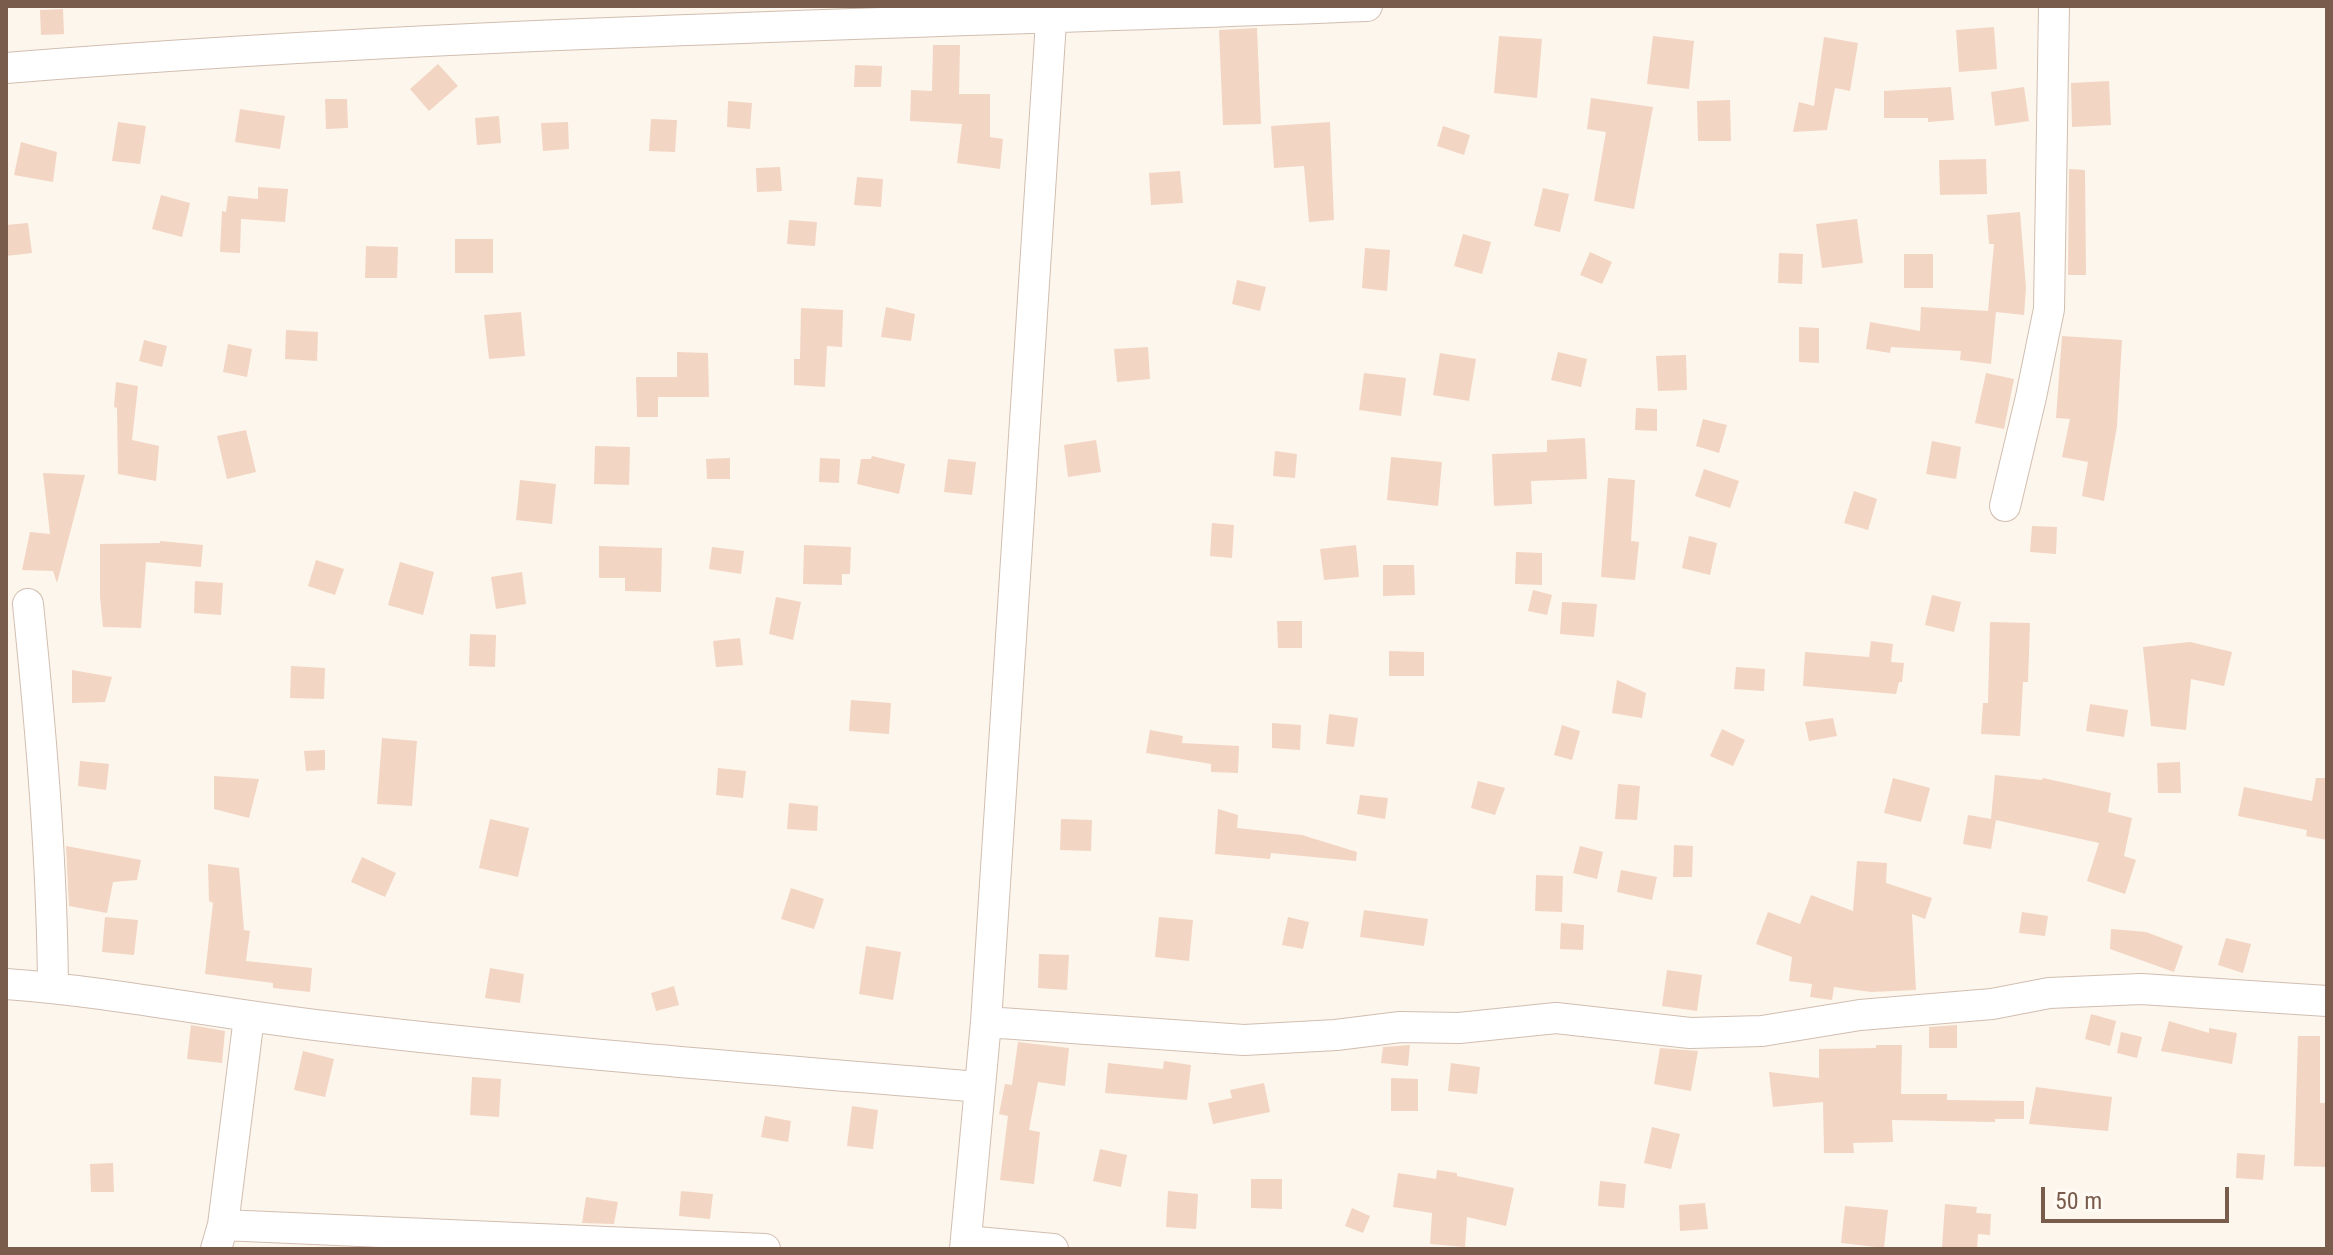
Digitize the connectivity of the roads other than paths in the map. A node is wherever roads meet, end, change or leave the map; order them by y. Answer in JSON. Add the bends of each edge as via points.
{"nodes":[{"id":1,"x":1367,"y":6,"type":"edge"},
{"id":2,"x":2054,"y":6,"type":"edge"},
{"id":3,"x":1052,"y":12,"type":"edge"},
{"id":4,"x":6,"y":68,"type":"edge"},
{"id":5,"x":2005,"y":506,"type":"dead end"},
{"id":6,"x":28,"y":604,"type":"dead end"},
{"id":7,"x":6,"y":984,"type":"edge"},
{"id":8,"x":53,"y":988,"type":"junction"},
{"id":9,"x":2327,"y":1001,"type":"edge"},
{"id":10,"x":249,"y":1017,"type":"junction"},
{"id":11,"x":986,"y":1022,"type":"junction"},
{"id":12,"x":979,"y":1087,"type":"junction"},
{"id":13,"x":220,"y":1237,"type":"edge"},
{"id":14,"x":965,"y":1245,"type":"edge"},
{"id":15,"x":765,"y":1249,"type":"edge"},
{"id":16,"x":1053,"y":1249,"type":"edge"}],
"edges":[{"from":1,"to":3,"type":"street"},
{"from":2,"to":5,"type":"street","via":[[2049,309]]},
{"from":3,"to":4,"type":"street","via":[[226,51]]},
{"from":3,"to":11,"type":"street"},
{"from":6,"to":8,"type":"street","via":[[44,760]]},
{"from":7,"to":8,"type":"street"},
{"from":8,"to":10,"type":"street"},
{"from":9,"to":11,"type":"street","via":[[2141,989],[2049,993],[1762,1031],[1690,1033],[1556,1018],[1244,1040]]},
{"from":10,"to":12,"type":"street","via":[[522,1049]]},
{"from":10,"to":13,"type":"street"},
{"from":11,"to":12,"type":"street"},
{"from":12,"to":14,"type":"street"},
{"from":13,"to":15,"type":"street"},
{"from":14,"to":16,"type":"street"}]}
